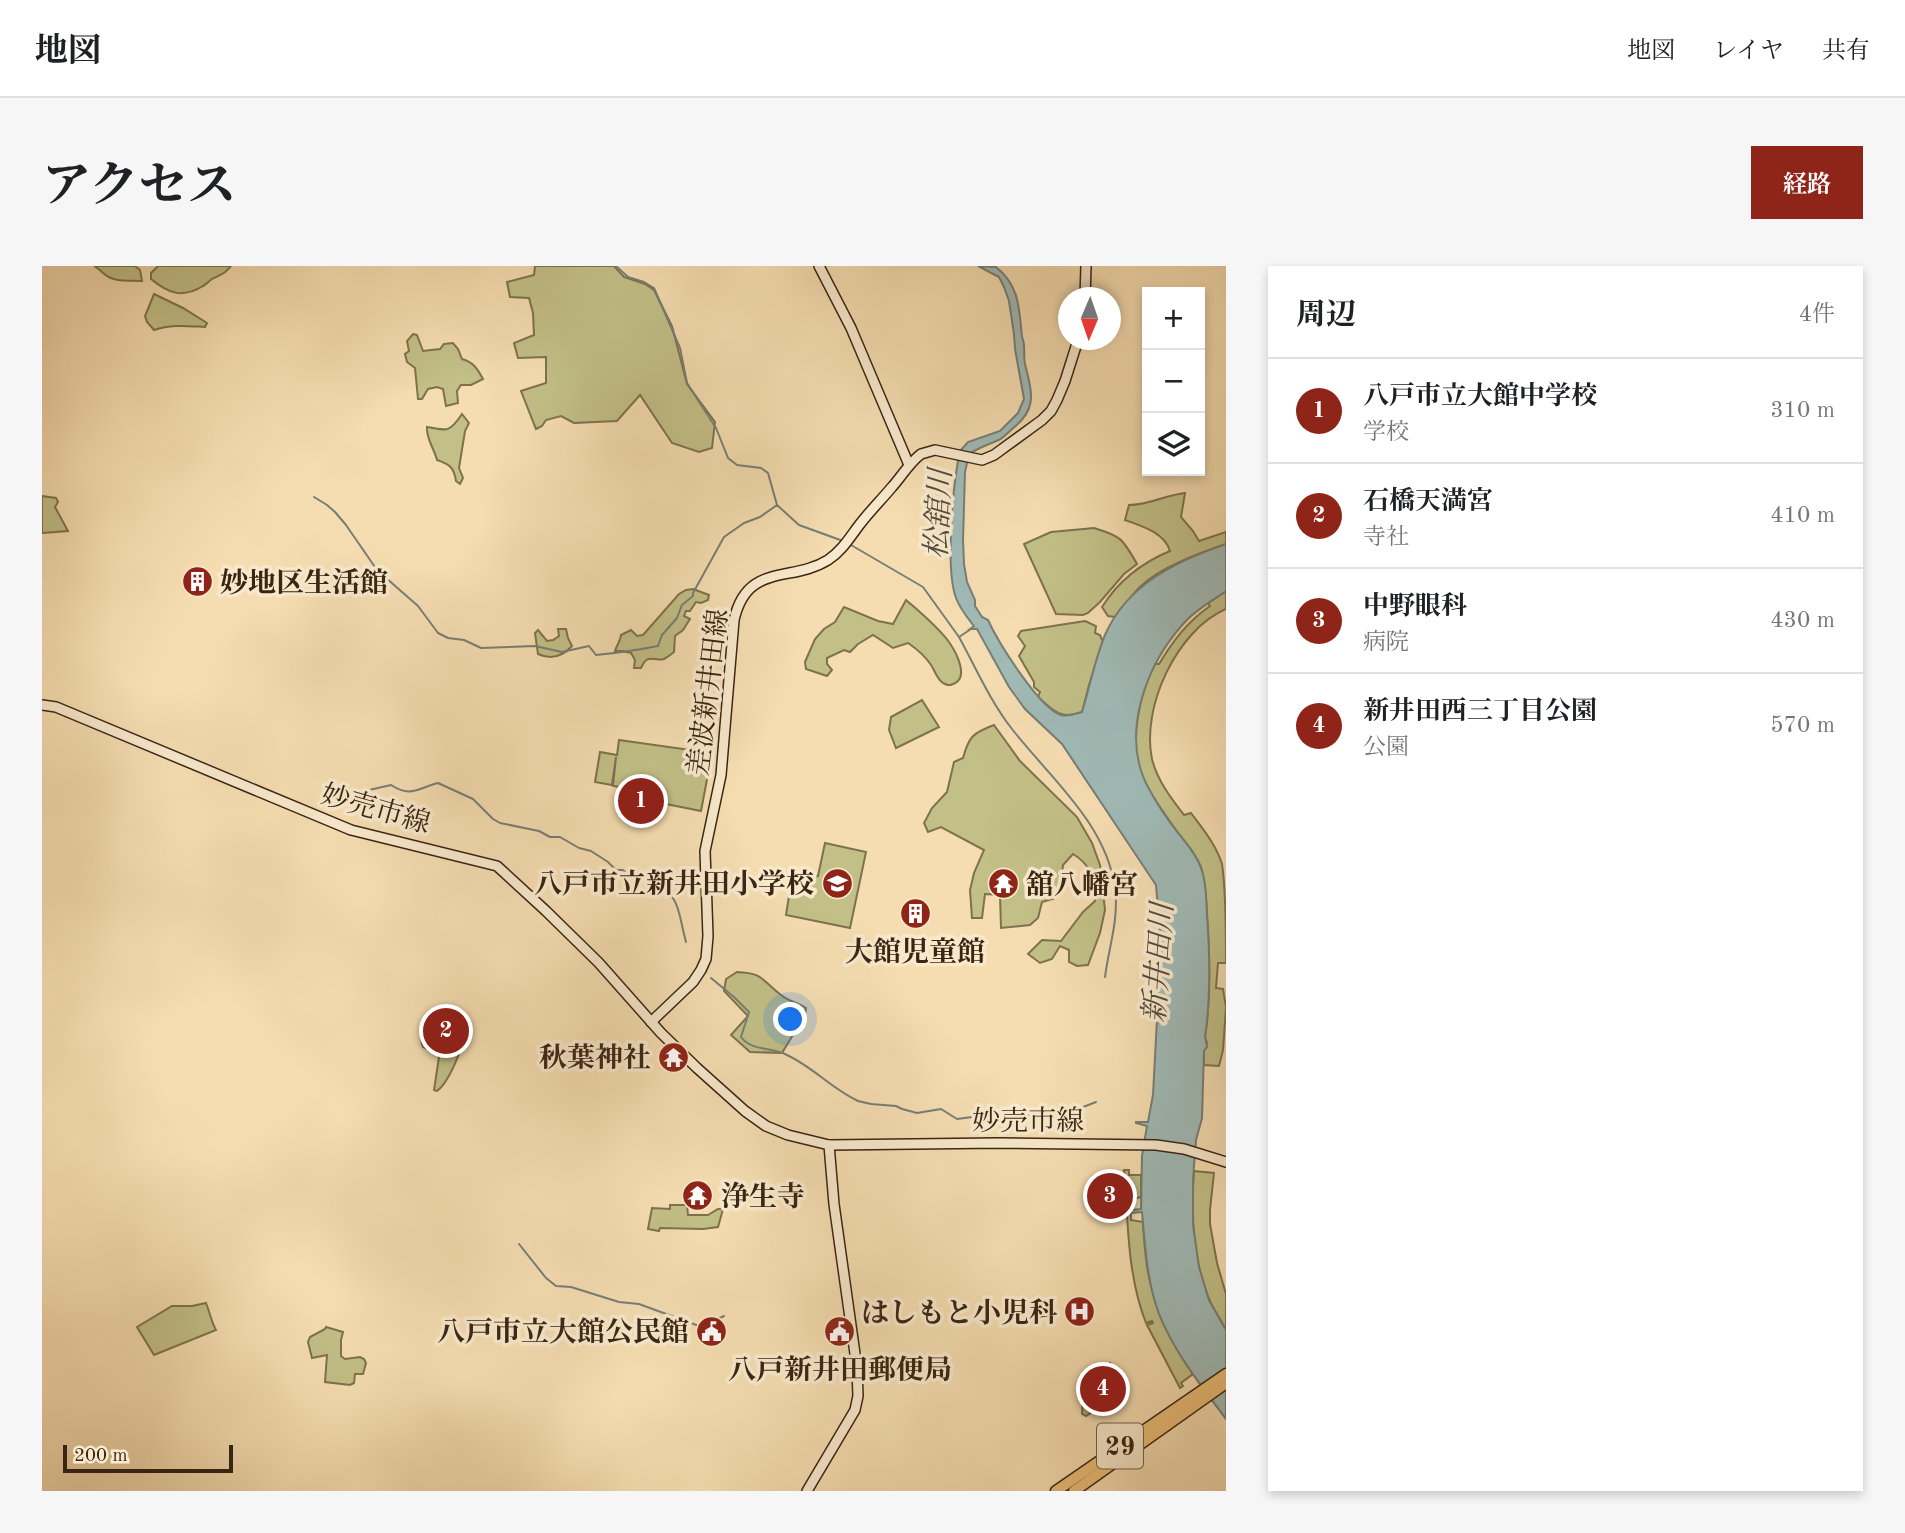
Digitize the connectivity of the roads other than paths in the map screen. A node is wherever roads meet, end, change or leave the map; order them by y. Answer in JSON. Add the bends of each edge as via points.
{"nodes":[{"id":1,"x":819,"y":266,"type":"edge"},
{"id":2,"x":1086,"y":266,"type":"edge"},
{"id":3,"x":1085,"y":287,"type":"edge"},
{"id":4,"x":1075,"y":350,"type":"edge"},
{"id":5,"x":909,"y":465,"type":"junction"},
{"id":6,"x":42,"y":705,"type":"edge"},
{"id":7,"x":651,"y":1022,"type":"junction"},
{"id":8,"x":829,"y":1145,"type":"junction"},
{"id":9,"x":1226,"y":1162,"type":"edge"},
{"id":10,"x":1226,"y":1374,"type":"edge"},
{"id":11,"x":1226,"y":1383,"type":"edge"},
{"id":12,"x":1187,"y":1406,"type":"junction"},
{"id":13,"x":807,"y":1491,"type":"edge"},
{"id":14,"x":1056,"y":1491,"type":"edge"},
{"id":15,"x":1074,"y":1491,"type":"edge"}],
"edges":[{"from":1,"to":5,"type":"main road","via":[[851,328]]},
{"from":2,"to":3,"type":"main road"},
{"from":4,"to":5,"type":"main road","name":"差波新井田線","via":[[1051,411],[995,455],[982,460],[926,451]]},
{"from":5,"to":7,"type":"main road","name":"差波新井田線","via":[[832,558],[815,567],[768,578],[750,588],[739,604],[732,631],[720,775],[705,851],[706,959],[693,982]]},
{"from":6,"to":7,"type":"main road","name":"妙売市線","via":[[56,706],[351,830],[497,866],[599,963]]},
{"from":7,"to":8,"type":"main road","name":"妙売市線","via":[[766,1126]]},
{"from":8,"to":9,"type":"main road","name":"妙売市線","via":[[1156,1144]]},
{"from":8,"to":13,"type":"main road","via":[[858,1396],[855,1410]]},
{"from":10,"to":12,"type":"main road","number":"29"},
{"from":11,"to":12,"type":"main road","number":"29"},
{"from":12,"to":14,"type":"main road","number":"29"},
{"from":12,"to":15,"type":"main road","number":"29"}]}
